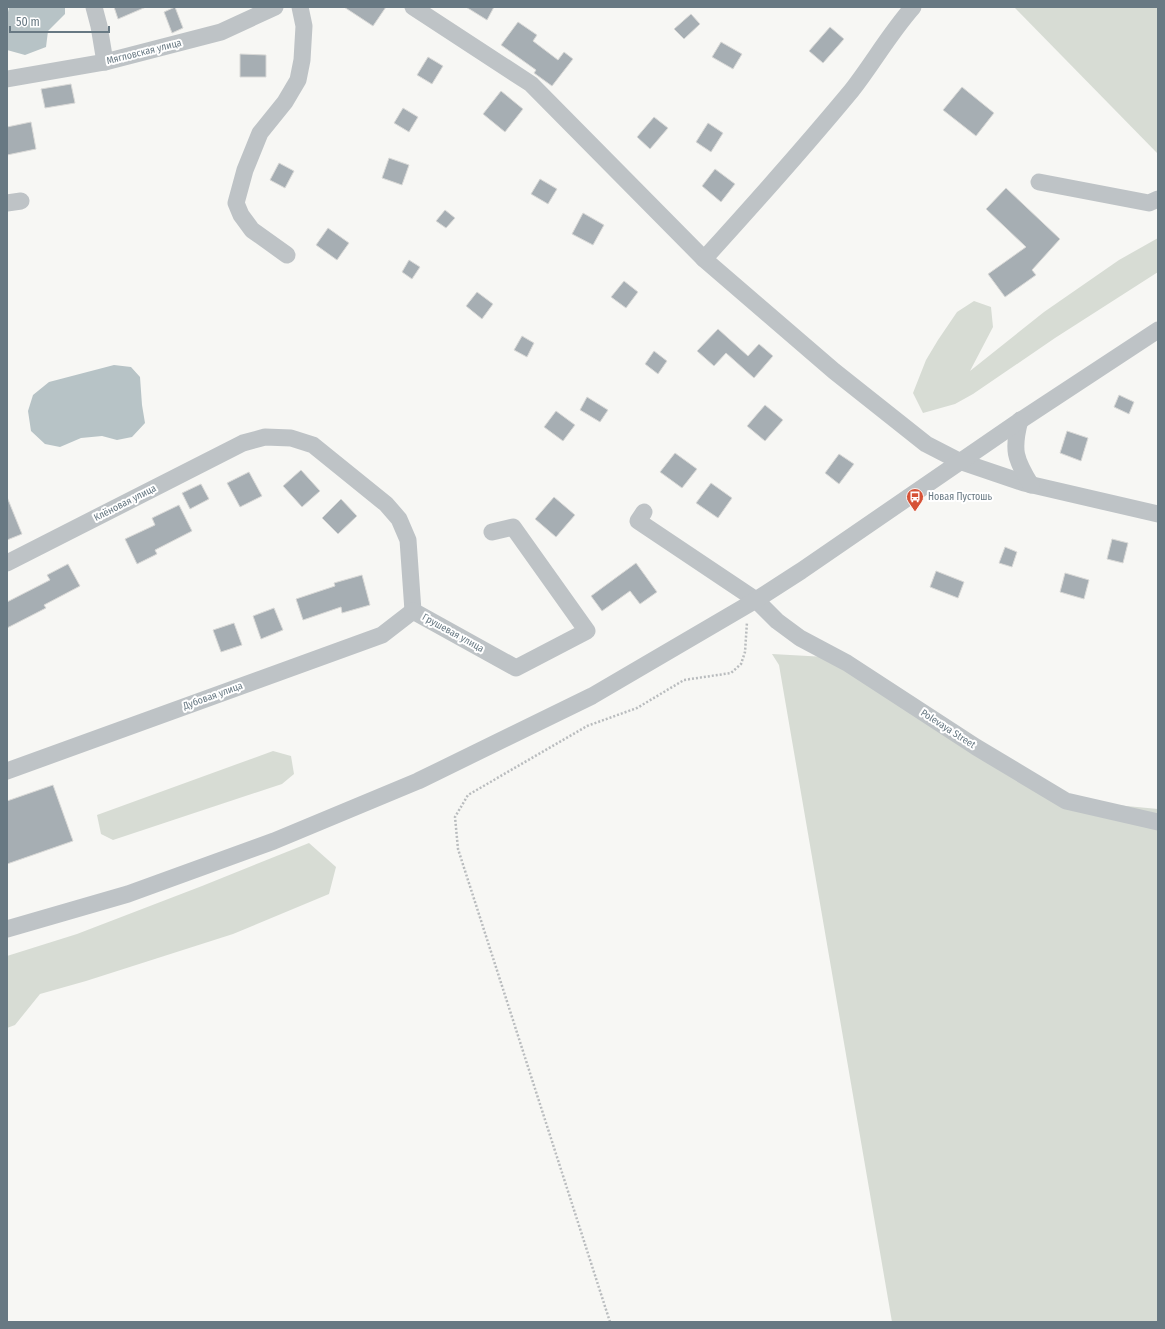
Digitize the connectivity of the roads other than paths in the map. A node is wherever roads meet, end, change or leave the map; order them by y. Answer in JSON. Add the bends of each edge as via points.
{"nodes":[{"id":1,"x":94,"y":7,"type":"edge"},
{"id":2,"x":275,"y":7,"type":"edge"},
{"id":3,"x":300,"y":7,"type":"edge"},
{"id":4,"x":414,"y":7,"type":"edge"},
{"id":5,"x":913,"y":7,"type":"edge"},
{"id":6,"x":105,"y":62,"type":"junction"},
{"id":7,"x":7,"y":79,"type":"edge"},
{"id":8,"x":1039,"y":182,"type":"dead end"},
{"id":9,"x":1158,"y":199,"type":"edge"},
{"id":10,"x":287,"y":255,"type":"dead end"},
{"id":11,"x":704,"y":259,"type":"junction"},
{"id":12,"x":1158,"y":330,"type":"edge"},
{"id":13,"x":1020,"y":420,"type":"junction"},
{"id":14,"x":243,"y":443,"type":"joint"},
{"id":15,"x":959,"y":461,"type":"junction"},
{"id":16,"x":1031,"y":485,"type":"junction"},
{"id":17,"x":644,"y":512,"type":"dead end"},
{"id":18,"x":1158,"y":514,"type":"edge"},
{"id":19,"x":492,"y":532,"type":"dead end"},
{"id":20,"x":7,"y":563,"type":"edge"},
{"id":21,"x":752,"y":603,"type":"junction"},
{"id":22,"x":413,"y":611,"type":"junction"},
{"id":23,"x":7,"y":771,"type":"edge"},
{"id":24,"x":1158,"y":822,"type":"edge"},
{"id":25,"x":7,"y":929,"type":"edge"}],
"edges":[{"from":1,"to":6,"type":"street"},
{"from":2,"to":6,"type":"street","name":"Мягловская улица","via":[[222,32]]},
{"from":3,"to":10,"type":"street","via":[[303,33],[298,80],[285,102],[260,133],[245,170],[236,203],[252,230]]},
{"from":4,"to":11,"type":"street","via":[[532,84]]},
{"from":5,"to":11,"type":"street","via":[[853,88],[781,174]]},
{"from":6,"to":7,"type":"street","name":"Мягловская улица"},
{"from":8,"to":9,"type":"street","via":[[1149,203]]},
{"from":11,"to":15,"type":"street","via":[[834,371],[926,444]]},
{"from":12,"to":13,"type":"street"},
{"from":13,"to":15,"type":"street"},
{"from":13,"to":16,"type":"street","via":[[1015,442],[1016,454],[1020,467]]},
{"from":14,"to":20,"type":"street","name":"Клёновая улица"},
{"from":14,"to":22,"type":"street","name":"Грушевая улица","via":[[265,436],[291,438],[313,445],[386,504],[399,519],[408,540]]},
{"from":15,"to":16,"type":"street"},
{"from":15,"to":21,"type":"street"},
{"from":16,"to":18,"type":"street"},
{"from":17,"to":21,"type":"street","name":"Polevaya Street","via":[[638,521]]},
{"from":19,"to":22,"type":"street","name":"Грушевая улица","via":[[513,528],[587,631],[516,668]]},
{"from":21,"to":24,"type":"street","name":"Polevaya Street","via":[[800,638],[847,663],[976,747],[1066,801]]},
{"from":21,"to":25,"type":"street","via":[[592,696],[418,781],[274,841],[135,892]]},
{"from":22,"to":23,"type":"street","name":"Дубовая улица","via":[[382,635]]}]}
